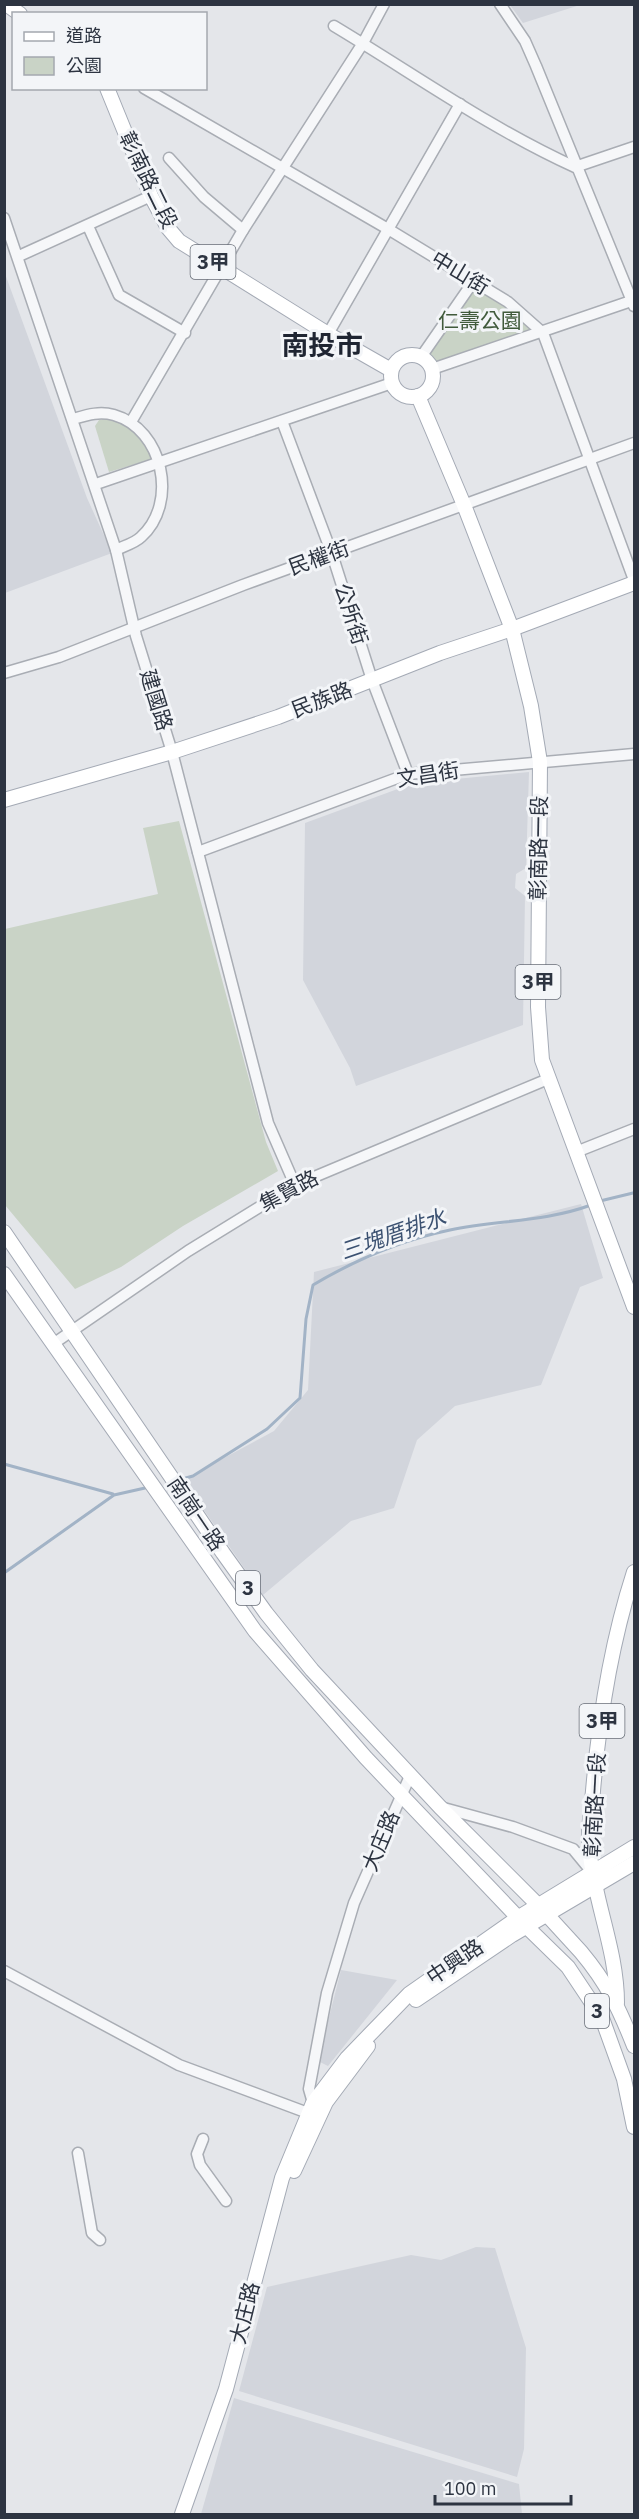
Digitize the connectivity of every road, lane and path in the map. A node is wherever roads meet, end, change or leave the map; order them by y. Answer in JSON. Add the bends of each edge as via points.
{"nodes":[{"id":1,"x":384,"y":4,"type":"edge"},
{"id":2,"x":500,"y":4,"type":"edge"},
{"id":3,"x":334,"y":27,"type":"dead end"},
{"id":4,"x":363,"y":43,"type":"junction"},
{"id":5,"x":108,"y":90,"type":"edge"},
{"id":6,"x":148,"y":90,"type":"edge"},
{"id":7,"x":460,"y":104,"type":"junction"},
{"id":8,"x":634,"y":147,"type":"edge"},
{"id":9,"x":168,"y":158,"type":"dead end"},
{"id":10,"x":575,"y":167,"type":"junction"},
{"id":11,"x":284,"y":168,"type":"junction"},
{"id":12,"x":151,"y":196,"type":"junction"},
{"id":13,"x":4,"y":218,"type":"edge"},
{"id":14,"x":88,"y":226,"type":"junction"},
{"id":15,"x":388,"y":229,"type":"junction"},
{"id":16,"x":243,"y":230,"type":"junction"},
{"id":17,"x":19,"y":256,"type":"junction"},
{"id":18,"x":222,"y":267,"type":"junction"},
{"id":19,"x":473,"y":282,"type":"junction"},
{"id":20,"x":634,"y":302,"type":"edge"},
{"id":21,"x":185,"y":333,"type":"junction"},
{"id":22,"x":543,"y":333,"type":"junction"},
{"id":23,"x":328,"y":334,"type":"junction"},
{"id":24,"x":421,"y":357,"type":"junction"},
{"id":25,"x":432,"y":369,"type":"junction"},
{"id":26,"x":392,"y":377,"type":"junction"},
{"id":27,"x":418,"y":396,"type":"junction"},
{"id":28,"x":73,"y":419,"type":"junction"},
{"id":29,"x":282,"y":420,"type":"junction"},
{"id":30,"x":131,"y":422,"type":"junction"},
{"id":31,"x":634,"y":442,"type":"edge"},
{"id":32,"x":590,"y":460,"type":"junction"},
{"id":33,"x":158,"y":462,"type":"junction"},
{"id":34,"x":96,"y":484,"type":"junction"},
{"id":35,"x":464,"y":505,"type":"junction"},
{"id":36,"x":116,"y":550,"type":"junction"},
{"id":37,"x":332,"y":554,"type":"junction"},
{"id":38,"x":634,"y":581,"type":"edge"},
{"id":39,"x":134,"y":627,"type":"junction"},
{"id":40,"x":512,"y":629,"type":"junction"},
{"id":41,"x":4,"y":674,"type":"edge"},
{"id":42,"x":372,"y":680,"type":"junction"},
{"id":43,"x":172,"y":752,"type":"junction"},
{"id":44,"x":634,"y":754,"type":"edge"},
{"id":45,"x":540,"y":762,"type":"junction"},
{"id":46,"x":408,"y":774,"type":"junction"},
{"id":47,"x":4,"y":800,"type":"edge"},
{"id":48,"x":198,"y":852,"type":"junction"},
{"id":49,"x":548,"y":1079,"type":"junction"},
{"id":50,"x":634,"y":1129,"type":"edge"},
{"id":51,"x":576,"y":1152,"type":"junction"},
{"id":52,"x":295,"y":1185,"type":"junction"},
{"id":53,"x":4,"y":1232,"type":"edge"},
{"id":54,"x":4,"y":1274,"type":"edge"},
{"id":55,"x":630,"y":1279,"type":"edge"},
{"id":56,"x":634,"y":1307,"type":"edge"},
{"id":57,"x":72,"y":1330,"type":"junction"},
{"id":58,"x":53,"y":1344,"type":"junction"},
{"id":59,"x":634,"y":1572,"type":"edge"},
{"id":60,"x":410,"y":1776,"type":"junction"},
{"id":61,"x":402,"y":1794,"type":"junction"},
{"id":62,"x":440,"y":1807,"type":"junction"},
{"id":63,"x":634,"y":1847,"type":"edge"},
{"id":64,"x":634,"y":1863,"type":"edge"},
{"id":65,"x":594,"y":1878,"type":"junction"},
{"id":66,"x":542,"y":1910,"type":"junction"},
{"id":67,"x":523,"y":1922,"type":"junction"},
{"id":68,"x":4,"y":1971,"type":"edge"},
{"id":69,"x":617,"y":2003,"type":"junction"},
{"id":70,"x":634,"y":2046,"type":"edge"},
{"id":71,"x":316,"y":2109,"type":"junction"},
{"id":72,"x":634,"y":2127,"type":"edge"},
{"id":73,"x":203,"y":2139,"type":"dead end"},
{"id":74,"x":78,"y":2153,"type":"dead end"},
{"id":75,"x":226,"y":2201,"type":"dead end"},
{"id":76,"x":100,"y":2240,"type":"dead end"},
{"id":77,"x":183,"y":2514,"type":"edge"},
{"id":78,"x":191,"y":2514,"type":"edge"}],
"edges":[{"from":1,"to":4,"type":"street"},
{"from":2,"to":10,"type":"street","via":[[525,41]]},
{"from":3,"to":4,"type":"street"},
{"from":4,"to":7,"type":"street"},
{"from":4,"to":11,"type":"street"},
{"from":5,"to":12,"type":"main road","name":"彰南路二段","number":"3甲"},
{"from":6,"to":11,"type":"street","name":"中山街"},
{"from":7,"to":10,"type":"street"},
{"from":7,"to":15,"type":"street"},
{"from":8,"to":10,"type":"street"},
{"from":9,"to":16,"type":"street","via":[[204,197]]},
{"from":10,"to":20,"type":"street"},
{"from":11,"to":15,"type":"street","name":"中山街"},
{"from":11,"to":16,"type":"street"},
{"from":12,"to":14,"type":"street"},
{"from":12,"to":18,"type":"main road","name":"彰南路二段","number":"3甲","via":[[179,241]]},
{"from":13,"to":17,"type":"street","name":"建國路"},
{"from":14,"to":17,"type":"street"},
{"from":14,"to":21,"type":"street","via":[[119,295]]},
{"from":15,"to":19,"type":"street","name":"中山街"},
{"from":15,"to":23,"type":"street"},
{"from":16,"to":18,"type":"street"},
{"from":17,"to":28,"type":"street","name":"建國路"},
{"from":18,"to":21,"type":"street"},
{"from":18,"to":23,"type":"main road","name":"彰南路二段","number":"3甲"},
{"from":19,"to":22,"type":"street","name":"中山街","via":[[508,302]]},
{"from":19,"to":24,"type":"street"},
{"from":20,"to":22,"type":"street"},
{"from":21,"to":30,"type":"street"},
{"from":22,"to":25,"type":"street"},
{"from":22,"to":32,"type":"street","name":"中山街"},
{"from":23,"to":26,"type":"main road","name":"彰南路二段","number":"3甲"},
{"from":24,"to":25,"type":"main road"},
{"from":24,"to":26,"type":"main road","via":[[400,358]]},
{"from":25,"to":27,"type":"main road","via":[[431,387]]},
{"from":26,"to":27,"type":"main road","name":"彰南路二段","number":"3甲","via":[[401,394]]},
{"from":26,"to":29,"type":"street"},
{"from":27,"to":35,"type":"main road","number":"3甲"},
{"from":28,"to":30,"type":"street","via":[[93,413]]},
{"from":28,"to":34,"type":"street","name":"建國路"},
{"from":29,"to":33,"type":"street"},
{"from":29,"to":37,"type":"street","name":"公所街"},
{"from":30,"to":33,"type":"street","via":[[143,432]]},
{"from":31,"to":32,"type":"street","name":"民權街"},
{"from":32,"to":35,"type":"street","name":"民權街"},
{"from":32,"to":38,"type":"street","name":"中山街"},
{"from":33,"to":34,"type":"street"},
{"from":33,"to":36,"type":"street","via":[[163,487],[156,518],[141,538]]},
{"from":34,"to":36,"type":"street","name":"建國路"},
{"from":35,"to":37,"type":"street","name":"民權街"},
{"from":35,"to":40,"type":"main road","name":"彰南路一段","number":"3甲"},
{"from":36,"to":39,"type":"street","name":"建國路"},
{"from":37,"to":39,"type":"street","name":"民權街"},
{"from":37,"to":42,"type":"street","name":"公所街"},
{"from":38,"to":40,"type":"main road","name":"民族路"},
{"from":39,"to":41,"type":"street","name":"民權街"},
{"from":39,"to":43,"type":"street","name":"建國路"},
{"from":40,"to":42,"type":"main road","name":"民族路"},
{"from":40,"to":45,"type":"main road","name":"彰南路一段","number":"3甲"},
{"from":42,"to":43,"type":"main road","name":"民族路"},
{"from":42,"to":46,"type":"street","name":"公所街"},
{"from":43,"to":47,"type":"main road","name":"民族路"},
{"from":43,"to":48,"type":"street","name":"建國路"},
{"from":44,"to":45,"type":"street","name":"文昌街"},
{"from":45,"to":46,"type":"street","name":"文昌街"},
{"from":45,"to":49,"type":"main road","name":"彰南路一段","number":"3甲","via":[[538,1007],[542,1060]]},
{"from":46,"to":48,"type":"street","name":"文昌街"},
{"from":48,"to":52,"type":"street","name":"建國路","via":[[268,1123]]},
{"from":49,"to":51,"type":"main road","name":"彰南路一段","number":"3甲"},
{"from":49,"to":52,"type":"street","name":"集賢路"},
{"from":50,"to":51,"type":"street"},
{"from":51,"to":55,"type":"main road","name":"彰南路一段","number":"3甲"},
{"from":52,"to":57,"type":"street","name":"集賢路"},
{"from":53,"to":57,"type":"main road","name":"南崗一路","number":"3"},
{"from":54,"to":58,"type":"main road","name":"南崗一路","number":"3"},
{"from":55,"to":56,"type":"main road","number":"3甲"},
{"from":57,"to":58,"type":"street","name":"集賢路"},
{"from":57,"to":60,"type":"main road","name":"南崗一路","number":"3","via":[[266,1613],[334,1696]]},
{"from":58,"to":61,"type":"main road","name":"南崗一路","number":"3","via":[[255,1631]]},
{"from":59,"to":65,"type":"main road","name":"彰南路一段","number":"3甲","via":[[619,1629],[597,1749],[590,1832]]},
{"from":60,"to":61,"type":"street","name":"大庄路"},
{"from":60,"to":62,"type":"main road","name":"南崗一路","number":"3"},
{"from":61,"to":67,"type":"main road","name":"南崗一路","number":"3"},
{"from":61,"to":71,"type":"street","name":"大庄路","via":[[354,1904],[327,1993],[309,2089]]},
{"from":62,"to":65,"type":"street","via":[[573,1849]]},
{"from":62,"to":66,"type":"main road","name":"南崗一路","number":"3"},
{"from":63,"to":65,"type":"main road","name":"中興路"},
{"from":64,"to":65,"type":"main road","name":"中興路"},
{"from":65,"to":66,"type":"main road","name":"中興路"},
{"from":65,"to":69,"type":"main road","name":"彰南路一段","number":"3甲","via":[[613,1957]]},
{"from":66,"to":67,"type":"main road","name":"中興路"},
{"from":66,"to":69,"type":"main road","name":"彰南路一段","number":"3","via":[[593,1967]]},
{"from":67,"to":71,"type":"main road","name":"中興路","via":[[409,1994],[347,2058]]},
{"from":67,"to":72,"type":"main road","number":"3","via":[[568,1966],[602,2018],[624,2079]]},
{"from":68,"to":71,"type":"street","via":[[179,2065],[229,2086]]},
{"from":69,"to":70,"type":"main road","name":"彰南路一段","number":"3"},
{"from":71,"to":77,"type":"main road","name":"大庄路","via":[[282,2178],[226,2389]]},
{"from":71,"to":78,"type":"main road","name":"大庄路","via":[[285,2194],[232,2392]]},
{"from":73,"to":75,"type":"street","via":[[197,2154],[200,2165]]},
{"from":74,"to":76,"type":"street","via":[[92,2233]]}]}
